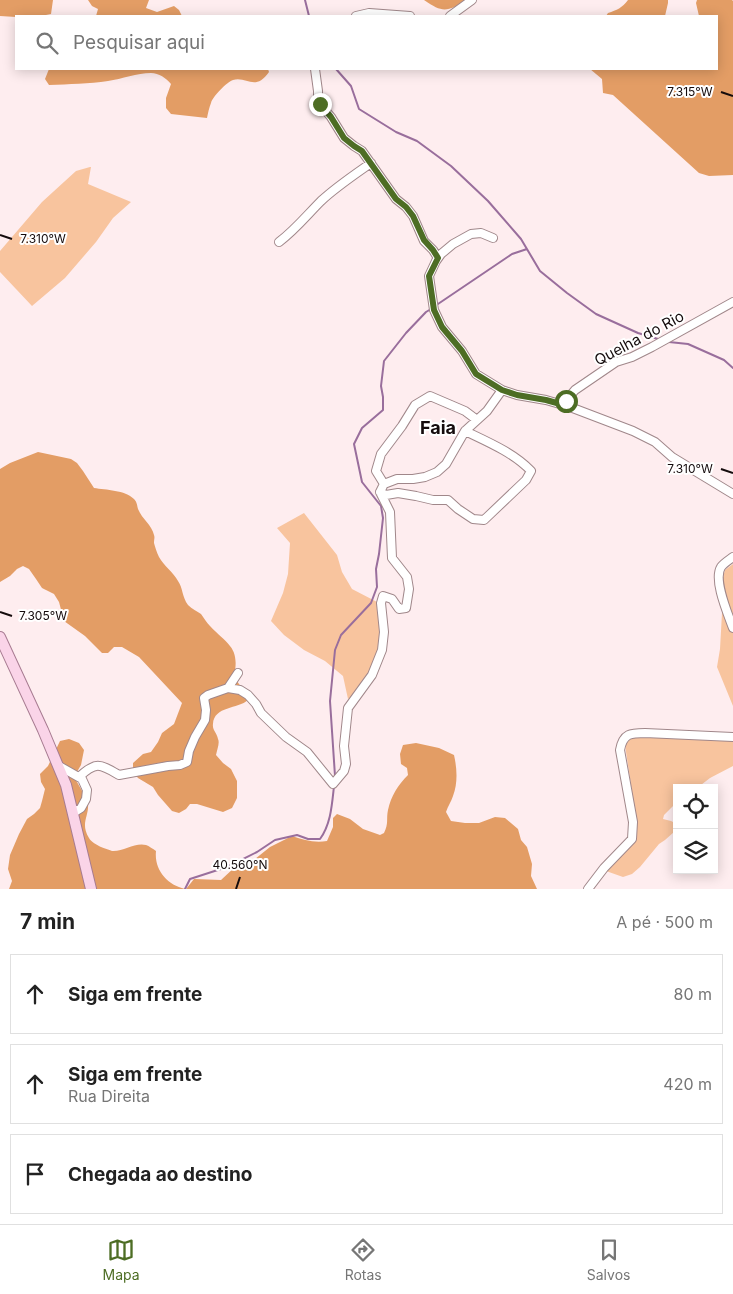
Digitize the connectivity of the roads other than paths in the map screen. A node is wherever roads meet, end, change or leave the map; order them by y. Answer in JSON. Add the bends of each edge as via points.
{"nodes":[{"id":1,"x":472,"y":0,"type":"edge"},
{"id":2,"x":360,"y":15,"type":"edge"},
{"id":3,"x":396,"y":15,"type":"edge"},
{"id":4,"x":451,"y":15,"type":"edge"},
{"id":5,"x":315,"y":70,"type":"edge"},
{"id":6,"x":371,"y":163,"type":"junction"},
{"id":7,"x":493,"y":238,"type":"dead end"},
{"id":8,"x":279,"y":242,"type":"dead end"},
{"id":9,"x":438,"y":258,"type":"junction"},
{"id":10,"x":733,"y":302,"type":"edge"},
{"id":11,"x":502,"y":390,"type":"junction"},
{"id":12,"x":564,"y":405,"type":"junction"},
{"id":13,"x":477,"y":420,"type":"junction"},
{"id":14,"x":465,"y":431,"type":"junction"},
{"id":15,"x":382,"y":488,"type":"junction"},
{"id":16,"x":733,"y":494,"type":"edge"},
{"id":17,"x":733,"y":557,"type":"edge"},
{"id":18,"x":733,"y":628,"type":"edge"},
{"id":19,"x":0,"y":637,"type":"edge"},
{"id":20,"x":238,"y":673,"type":"dead end"},
{"id":21,"x":228,"y":688,"type":"junction"},
{"id":22,"x":733,"y":737,"type":"edge"},
{"id":23,"x":59,"y":766,"type":"junction"},
{"id":24,"x":79,"y":777,"type":"junction"},
{"id":25,"x":73,"y":813,"type":"junction"},
{"id":26,"x":91,"y":889,"type":"edge"},
{"id":27,"x":588,"y":889,"type":"edge"}],
"edges":[{"from":1,"to":4,"type":"street"},
{"from":2,"to":3,"type":"street"},
{"from":5,"to":6,"type":"street","via":[[318,102],[344,138],[362,151]]},
{"from":6,"to":8,"type":"street","via":[[322,200]]},
{"from":6,"to":9,"type":"street","via":[[396,199],[413,216],[424,240]]},
{"from":7,"to":9,"type":"street","via":[[481,233],[471,234]]},
{"from":9,"to":11,"type":"street","via":[[429,276],[434,310],[442,327],[476,374]]},
{"from":10,"to":12,"type":"street","name":"Quelha do Rio","via":[[652,348],[616,362],[575,390]]},
{"from":11,"to":12,"type":"street"},
{"from":11,"to":13,"type":"street"},
{"from":12,"to":16,"type":"street","via":[[655,442],[672,457]]},
{"from":13,"to":14,"type":"street"},
{"from":13,"to":15,"type":"street","via":[[465,411],[430,396],[415,405],[381,454],[376,471]]},
{"from":14,"to":15,"type":"street","via":[[446,464],[437,472],[413,480],[397,479]]},
{"from":14,"to":15,"type":"street","via":[[507,452],[531,471],[526,480],[484,520],[473,519],[448,500],[386,495]]},
{"from":15,"to":21,"type":"street","via":[[390,512],[392,558],[407,577],[409,589],[406,608],[399,609],[392,599],[383,596],[382,650],[372,675],[348,708],[344,771],[333,784],[307,752],[261,713],[248,694]]},
{"from":17,"to":18,"type":"street","via":[[721,567],[718,577]]},
{"from":19,"to":23,"type":"main road"},
{"from":20,"to":21,"type":"street"},
{"from":21,"to":24,"type":"street","via":[[204,698],[204,720],[187,762],[120,775],[100,766],[89,768]]},
{"from":22,"to":27,"type":"street","via":[[645,733],[626,736],[620,750],[633,822],[632,839]]},
{"from":23,"to":24,"type":"street"},
{"from":23,"to":25,"type":"main road"},
{"from":24,"to":25,"type":"street","via":[[87,790],[86,798],[81,808]]},
{"from":25,"to":26,"type":"main road"}]}
